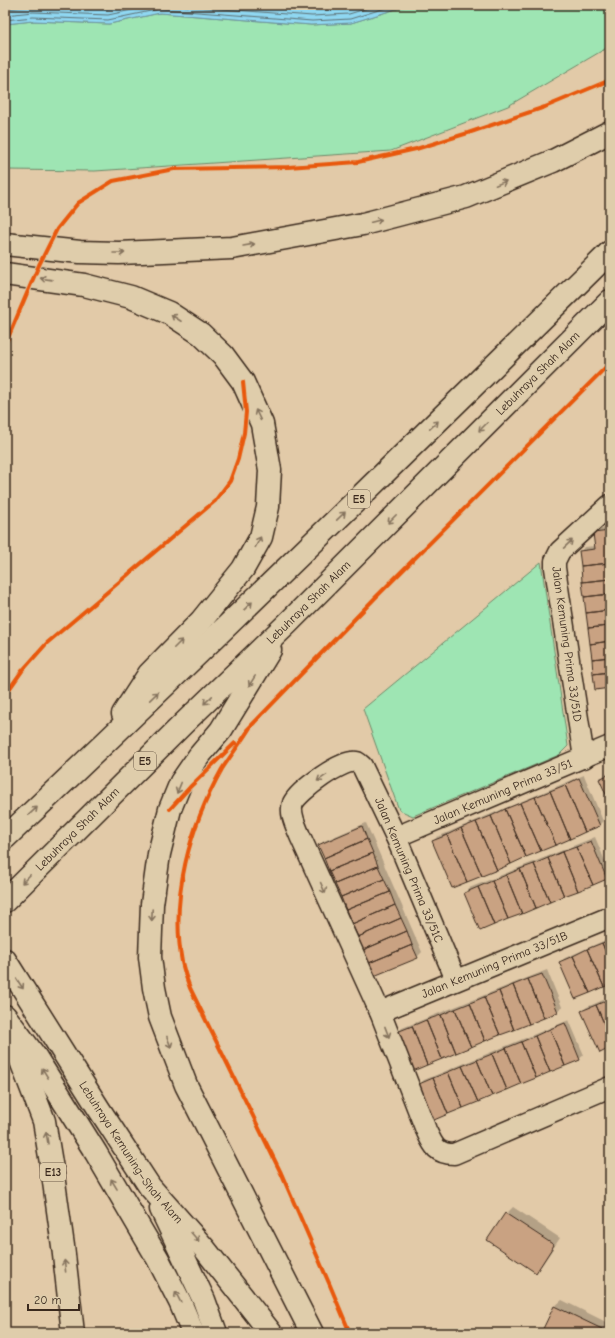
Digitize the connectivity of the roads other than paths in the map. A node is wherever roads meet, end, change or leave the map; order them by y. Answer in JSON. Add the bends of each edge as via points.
{"nodes":[{"id":1,"x":610,"y":132,"type":"edge"},
{"id":2,"x":5,"y":244,"type":"edge"},
{"id":3,"x":610,"y":252,"type":"edge"},
{"id":4,"x":5,"y":274,"type":"edge"},
{"id":5,"x":610,"y":301,"type":"edge"},
{"id":6,"x":610,"y":505,"type":"edge"},
{"id":7,"x":287,"y":624,"type":"junction"},
{"id":8,"x":106,"y":743,"type":"junction"},
{"id":9,"x":610,"y":746,"type":"edge"},
{"id":10,"x":584,"y":758,"type":"junction"},
{"id":11,"x":396,"y":837,"type":"junction"},
{"id":12,"x":5,"y":838,"type":"edge"},
{"id":13,"x":5,"y":901,"type":"edge"},
{"id":14,"x":610,"y":917,"type":"edge"},
{"id":15,"x":5,"y":960,"type":"edge"},
{"id":16,"x":456,"y":980,"type":"junction"},
{"id":17,"x":380,"y":1012,"type":"junction"},
{"id":18,"x":5,"y":1017,"type":"edge"},
{"id":19,"x":610,"y":1086,"type":"edge"},
{"id":20,"x":150,"y":1186,"type":"junction"},
{"id":21,"x":73,"y":1333,"type":"edge"},
{"id":22,"x":193,"y":1333,"type":"edge"},
{"id":23,"x":216,"y":1333,"type":"edge"},
{"id":24,"x":271,"y":1333,"type":"edge"},
{"id":25,"x":312,"y":1333,"type":"edge"}],
"edges":[{"from":2,"to":1,"type":"highway","one_way":true,"via":[[80,252],[118,253],[232,248],[363,224],[466,197],[553,161]]},
{"from":8,"to":3,"type":"highway","number":"E5","one_way":true,"via":[[342,516]]},
{"from":8,"to":4,"type":"highway","one_way":true,"via":[[149,674],[201,621],[243,569],[261,537],[268,507],[270,470],[262,424],[242,382],[223,355],[202,334],[169,313],[130,297],[84,285]]},
{"from":5,"to":7,"type":"highway","name":"Lebuhraya Shah Alam","number":"E5","one_way":true},
{"from":10,"to":6,"type":"street","name":"Jalan Kemuning Prima 33/51D","one_way":true,"via":[[555,564],[560,551]]},
{"from":7,"to":13,"type":"highway","name":"Lebuhraya Shah Alam","number":"E5","one_way":true},
{"from":7,"to":25,"type":"highway","one_way":true,"via":[[221,730],[198,756],[181,782],[170,809],[159,854],[152,904],[150,957],[160,1017],[186,1085]]},
{"from":12,"to":8,"type":"highway","number":"E5","one_way":true},
{"from":9,"to":10,"type":"street","name":"Jalan Kemuning Prima 33/51"},
{"from":10,"to":11,"type":"street","name":"Jalan Kemuning Prima 33/51"},
{"from":11,"to":16,"type":"street","name":"Jalan Kemuning Prima 33/51C"},
{"from":11,"to":17,"type":"street","name":"Jalan Kemuning Prima 33/51C","one_way":true,"via":[[368,777],[357,762],[338,767],[305,789],[293,803],[293,818],[300,836]]},
{"from":14,"to":16,"type":"street","name":"Jalan Kemuning Prima 33/51B"},
{"from":15,"to":20,"type":"highway","name":"Lebuhraya Kemuning–Shah Alam","one_way":true},
{"from":16,"to":17,"type":"street","name":"Jalan Kemuning Prima 33/51B"},
{"from":17,"to":19,"type":"street","one_way":true,"via":[[426,1130],[434,1146],[446,1154],[454,1154]]},
{"from":21,"to":18,"type":"highway","number":"E13","one_way":true,"via":[[44,1121]]},
{"from":22,"to":18,"type":"highway","one_way":true,"via":[[150,1245],[96,1153],[35,1056]]},
{"from":20,"to":23,"type":"highway","via":[[204,1300]]},
{"from":20,"to":24,"type":"highway","name":"Lebuhraya Kemuning–Shah Alam","one_way":true,"via":[[204,1248]]}]}
